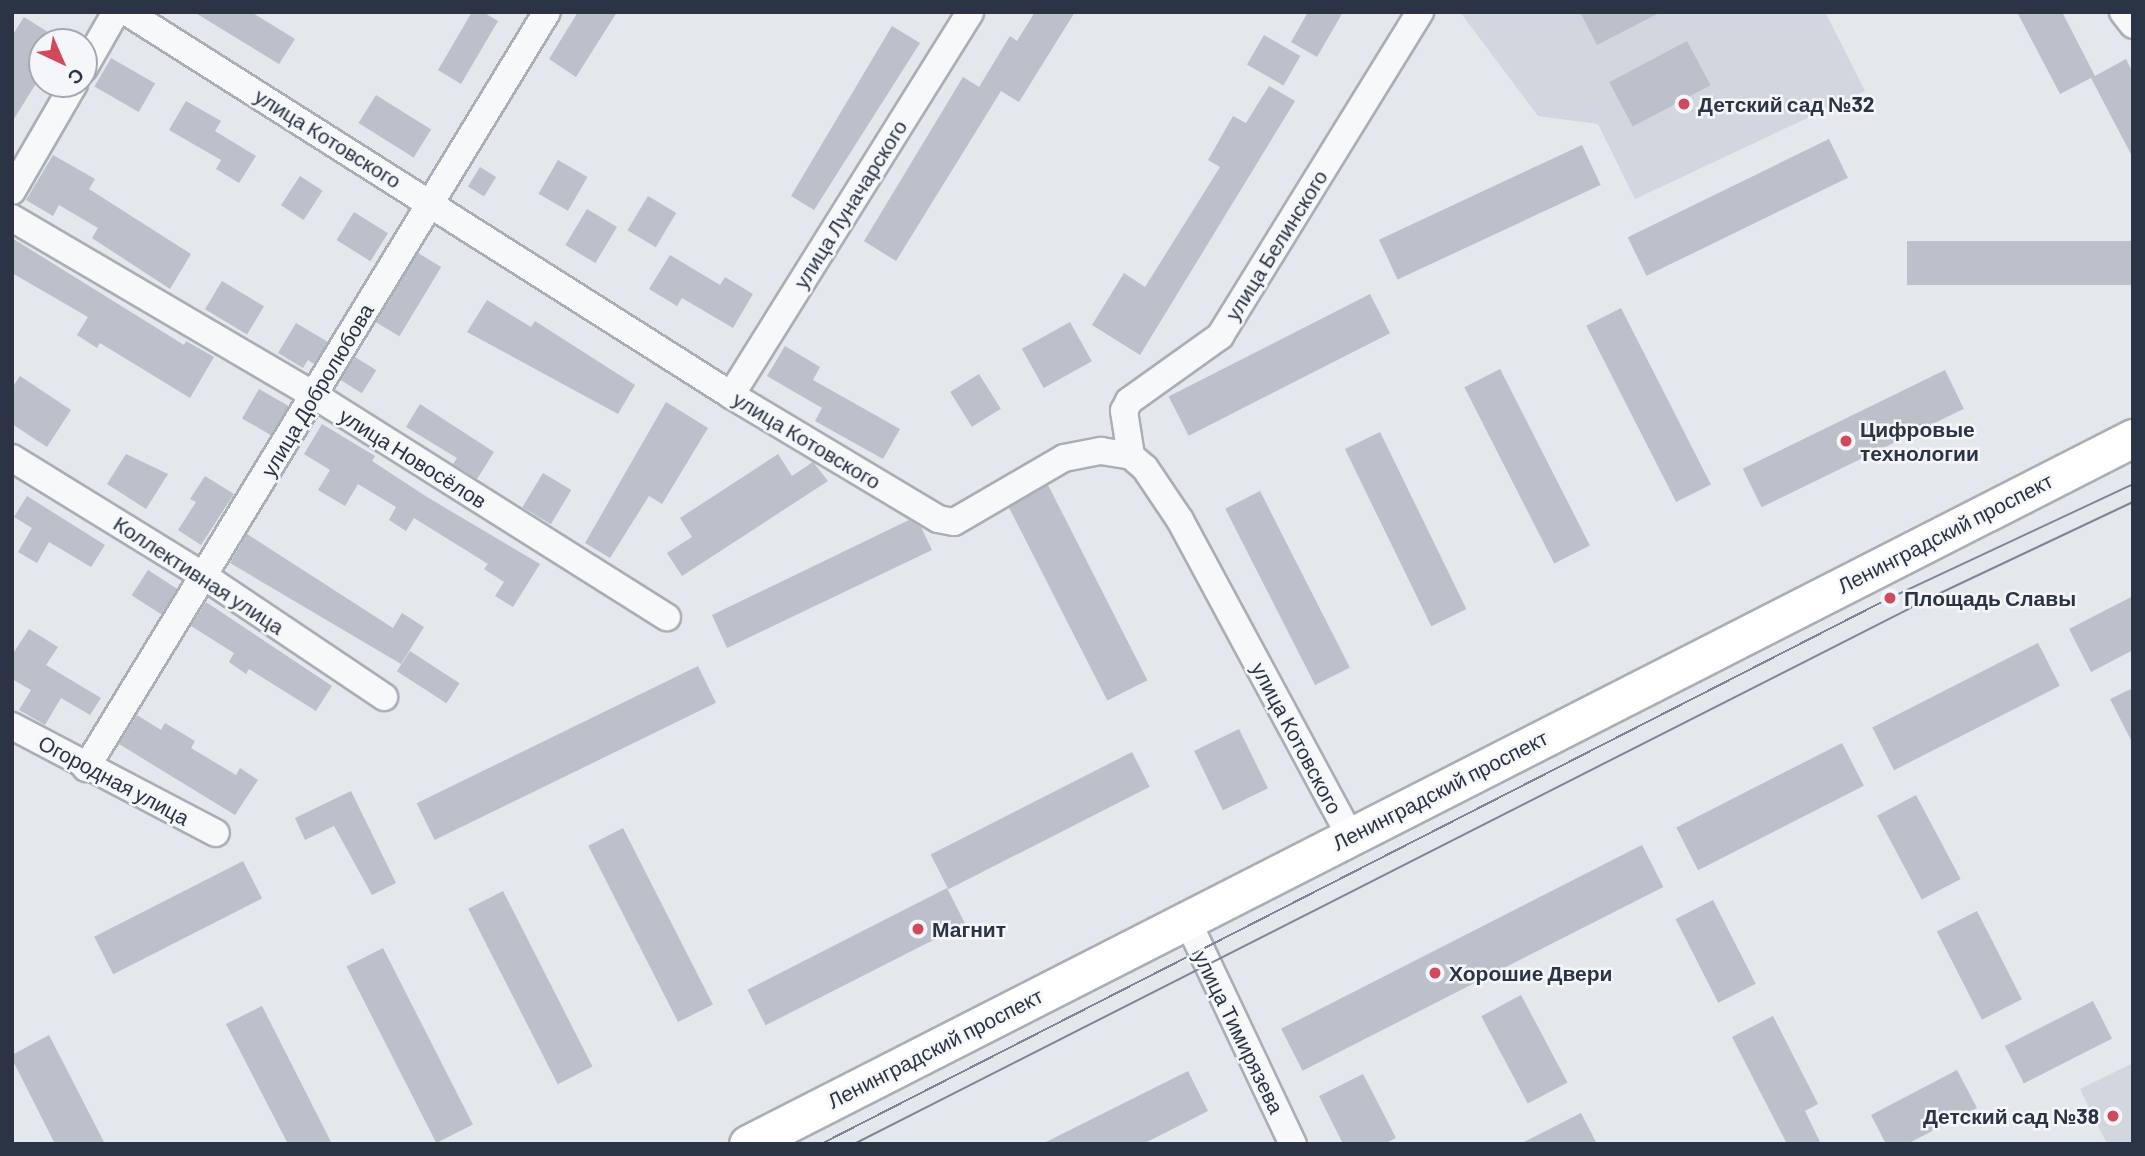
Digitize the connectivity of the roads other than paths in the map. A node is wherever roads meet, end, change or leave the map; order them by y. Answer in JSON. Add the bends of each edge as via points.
{"nodes":[{"id":1,"x":116,"y":12,"type":"edge"},
{"id":2,"x":127,"y":12,"type":"edge"},
{"id":3,"x":547,"y":12,"type":"edge"},
{"id":4,"x":970,"y":12,"type":"edge"},
{"id":5,"x":1420,"y":12,"type":"edge"},
{"id":6,"x":2123,"y":12,"type":"edge"},
{"id":7,"x":2133,"y":25,"type":"edge"},
{"id":8,"x":98,"y":44,"type":"edge"},
{"id":9,"x":67,"y":98,"type":"edge"},
{"id":10,"x":12,"y":191,"type":"edge"},
{"id":11,"x":429,"y":202,"type":"junction"},
{"id":12,"x":12,"y":218,"type":"edge"},
{"id":13,"x":314,"y":395,"type":"junction"},
{"id":14,"x":731,"y":395,"type":"junction"},
{"id":15,"x":2133,"y":438,"type":"edge"},
{"id":16,"x":1131,"y":456,"type":"junction"},
{"id":17,"x":12,"y":458,"type":"edge"},
{"id":18,"x":204,"y":576,"type":"junction"},
{"id":19,"x":667,"y":617,"type":"dead end"},
{"id":20,"x":384,"y":696,"type":"dead end"},
{"id":21,"x":12,"y":726,"type":"edge"},
{"id":22,"x":86,"y":768,"type":"junction"},
{"id":23,"x":216,"y":834,"type":"dead end"},
{"id":24,"x":1350,"y":836,"type":"junction"},
{"id":25,"x":1186,"y":920,"type":"junction"},
{"id":26,"x":748,"y":1144,"type":"edge"},
{"id":27,"x":1293,"y":1144,"type":"edge"}],
"edges":[{"from":1,"to":8,"type":"street"},
{"from":2,"to":11,"type":"street","name":"улица Котовского"},
{"from":3,"to":11,"type":"street","name":"улица Добролюбова"},
{"from":4,"to":14,"type":"street","name":"улица Луначарского"},
{"from":5,"to":16,"type":"street","name":"улица Белинского","via":[[1220,336],[1129,401],[1124,411]]},
{"from":6,"to":7,"type":"street"},
{"from":9,"to":10,"type":"street"},
{"from":11,"to":13,"type":"street","name":"улица Добролюбова"},
{"from":11,"to":14,"type":"street","name":"улица Котовского"},
{"from":12,"to":13,"type":"street","name":"улица Новосёлов"},
{"from":13,"to":18,"type":"street","name":"улица Добролюбова"},
{"from":13,"to":19,"type":"street","name":"улица Новосёлов"},
{"from":14,"to":16,"type":"street","name":"улица Котовского","via":[[939,519],[954,522],[1064,458],[1101,451]]},
{"from":15,"to":24,"type":"main road","name":"Ленинградский проспект"},
{"from":16,"to":24,"type":"street","name":"улица Котовского","via":[[1145,468],[1180,520]]},
{"from":17,"to":18,"type":"street","name":"Коллективная улица"},
{"from":18,"to":20,"type":"street","name":"Коллективная улица"},
{"from":18,"to":22,"type":"street","name":"улица Добролюбова"},
{"from":21,"to":22,"type":"street","name":"Огородная улица"},
{"from":22,"to":23,"type":"street","name":"Огородная улица"},
{"from":24,"to":25,"type":"main road","name":"Ленинградский проспект"},
{"from":25,"to":26,"type":"main road","name":"Ленинградский проспект"},
{"from":25,"to":27,"type":"street","name":"улица Тимирязева"}]}
